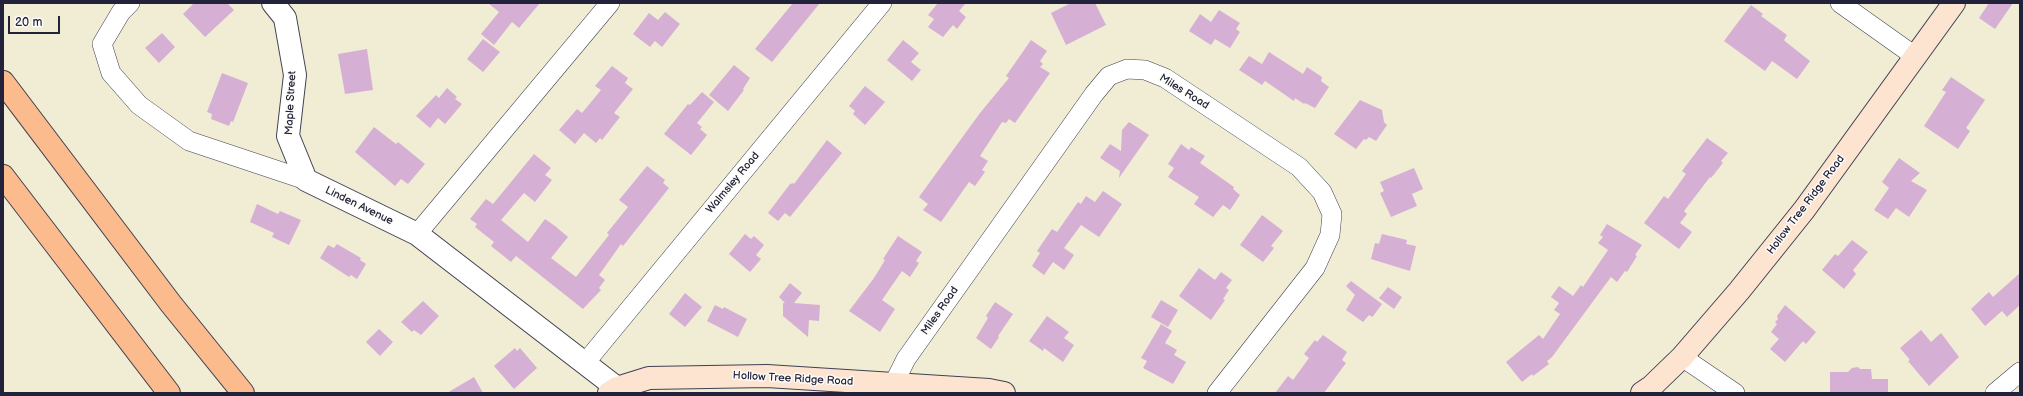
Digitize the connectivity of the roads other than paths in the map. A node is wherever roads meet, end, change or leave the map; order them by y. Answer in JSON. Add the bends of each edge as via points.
{"nodes":[{"id":1,"x":130,"y":3,"type":"edge"},
{"id":2,"x":273,"y":3,"type":"edge"},
{"id":3,"x":610,"y":3,"type":"edge"},
{"id":4,"x":882,"y":3,"type":"edge"},
{"id":5,"x":1840,"y":3,"type":"edge"},
{"id":6,"x":1954,"y":3,"type":"edge"},
{"id":7,"x":1916,"y":56,"type":"junction"},
{"id":8,"x":3,"y":82,"type":"edge"},
{"id":9,"x":3,"y":176,"type":"edge"},
{"id":10,"x":306,"y":180,"type":"junction"},
{"id":11,"x":416,"y":234,"type":"junction"},
{"id":12,"x":1682,"y":357,"type":"junction"},
{"id":13,"x":585,"y":362,"type":"junction"},
{"id":14,"x":2020,"y":372,"type":"edge"},
{"id":15,"x":892,"y":385,"type":"junction"},
{"id":16,"x":613,"y":390,"type":"edge"},
{"id":17,"x":169,"y":393,"type":"edge"},
{"id":18,"x":242,"y":393,"type":"edge"},
{"id":19,"x":1004,"y":393,"type":"edge"},
{"id":20,"x":1217,"y":393,"type":"edge"},
{"id":21,"x":1642,"y":393,"type":"edge"},
{"id":22,"x":1735,"y":393,"type":"edge"},
{"id":23,"x":1994,"y":393,"type":"edge"}],
"edges":[{"from":1,"to":10,"type":"street","name":"Linden Avenue","via":[[121,12],[102,44],[111,73],[139,106],[190,141]]},
{"from":2,"to":10,"type":"street","name":"Maple Street","via":[[285,18],[295,75],[288,136]]},
{"from":3,"to":11,"type":"street"},
{"from":4,"to":13,"type":"street","name":"Walmsley Road"},
{"from":5,"to":7,"type":"street"},
{"from":6,"to":7,"type":"main road","name":"Hollow Tree Ridge Road"},
{"from":7,"to":12,"type":"main road","name":"Hollow Tree Ridge Road","via":[[1804,210]]},
{"from":8,"to":18,"type":"highway","via":[[171,304]]},
{"from":9,"to":17,"type":"highway"},
{"from":10,"to":11,"type":"street","name":"Linden Avenue"},
{"from":11,"to":13,"type":"street","name":"Linden Avenue"},
{"from":12,"to":21,"type":"main road","name":"Hollow Tree Ridge Road"},
{"from":12,"to":22,"type":"street"},
{"from":13,"to":16,"type":"street","name":"Linden Avenue"},
{"from":14,"to":23,"type":"street"},
{"from":15,"to":16,"type":"main road","name":"Hollow Tree Ridge Road","via":[[767,376],[688,376],[648,378]]},
{"from":15,"to":19,"type":"main road","name":"Hollow Tree Ridge Road"},
{"from":15,"to":20,"type":"street","name":"Miles Road","via":[[906,358],[1094,94],[1108,76],[1127,69],[1145,70],[1165,78],[1299,167],[1322,192],[1332,214],[1330,235],[1316,268]]}]}
